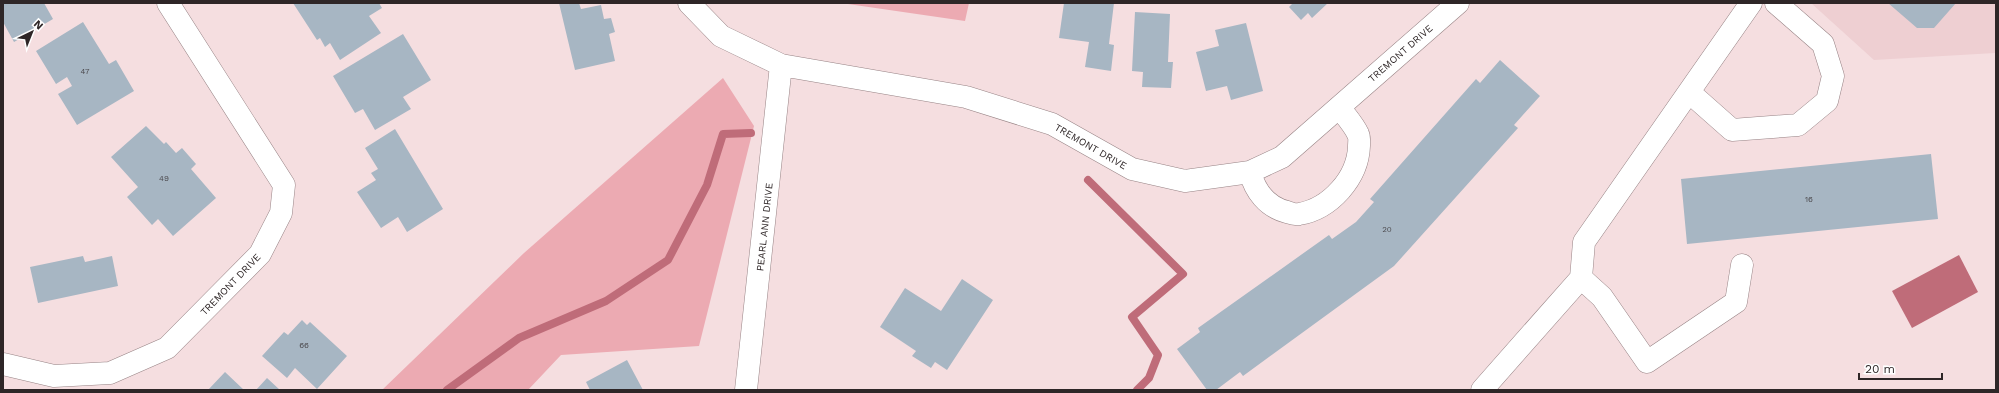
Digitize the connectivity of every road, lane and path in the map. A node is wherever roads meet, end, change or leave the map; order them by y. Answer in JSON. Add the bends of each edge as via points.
{"nodes":[{"id":1,"x":168,"y":3,"type":"edge"},
{"id":2,"x":689,"y":3,"type":"edge"},
{"id":3,"x":1458,"y":3,"type":"edge"},
{"id":4,"x":1751,"y":3,"type":"edge"},
{"id":5,"x":1776,"y":3,"type":"edge"},
{"id":6,"x":781,"y":65,"type":"junction"},
{"id":7,"x":1689,"y":92,"type":"junction"},
{"id":8,"x":1339,"y":107,"type":"junction"},
{"id":9,"x":1250,"y":172,"type":"junction"},
{"id":10,"x":1742,"y":265,"type":"dead end"},
{"id":11,"x":1581,"y":278,"type":"junction"},
{"id":12,"x":3,"y":364,"type":"edge"},
{"id":13,"x":746,"y":390,"type":"edge"},
{"id":14,"x":1482,"y":390,"type":"edge"}],
"edges":[{"from":1,"to":12,"type":"street","name":"TREMONT DRIVE","via":[[284,185],[281,213],[260,254],[167,348],[110,373],[54,376]]},
{"from":2,"to":6,"type":"street","name":"TREMONT DRIVE","via":[[721,36]]},
{"from":3,"to":8,"type":"street","name":"TREMONT DRIVE"},
{"from":4,"to":7,"type":"street"},
{"from":5,"to":7,"type":"street","via":[[1823,44],[1833,76],[1827,102],[1798,125],[1732,130]]},
{"from":6,"to":9,"type":"street","name":"TREMONT DRIVE","via":[[966,96],[1052,124],[1132,170],[1185,181]]},
{"from":6,"to":13,"type":"street","name":"PEARL ANN DRIVE"},
{"from":7,"to":11,"type":"street","via":[[1584,242]]},
{"from":8,"to":9,"type":"street","name":"TREMONT DRIVE","via":[[1282,157]]},
{"from":8,"to":9,"type":"street","via":[[1359,135],[1358,159],[1353,173],[1338,193],[1319,207],[1297,215],[1278,210],[1262,197],[1254,185]]},
{"from":10,"to":11,"type":"street","via":[[1736,302],[1647,362],[1602,298]]},
{"from":11,"to":14,"type":"street"}]}
